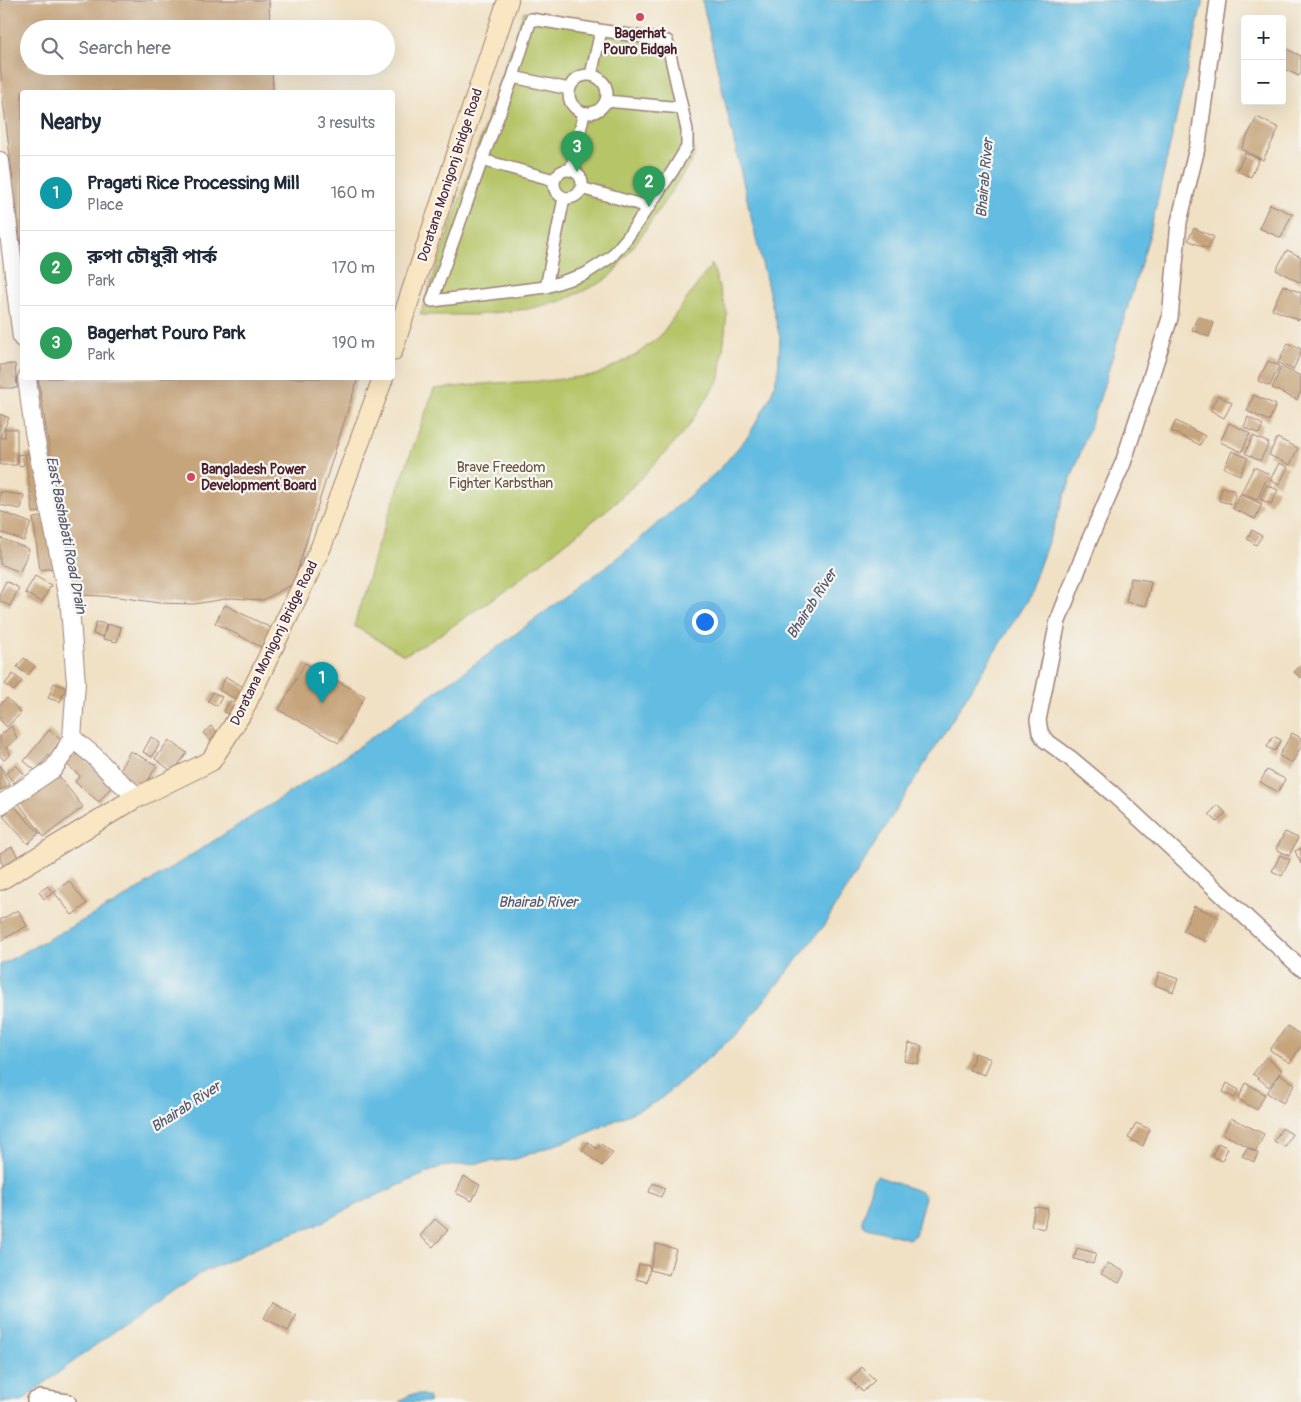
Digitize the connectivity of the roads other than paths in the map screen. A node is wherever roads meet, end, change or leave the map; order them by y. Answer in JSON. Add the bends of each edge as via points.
{"nodes":[{"id":1,"x":508,"y":0,"type":"edge"},
{"id":2,"x":1218,"y":0,"type":"edge"},
{"id":3,"x":601,"y":31,"type":"junction"},
{"id":4,"x":591,"y":75,"type":"junction"},
{"id":5,"x":513,"y":77,"type":"junction"},
{"id":6,"x":569,"y":89,"type":"junction"},
{"id":7,"x":606,"y":101,"type":"junction"},
{"id":8,"x":682,"y":108,"type":"junction"},
{"id":9,"x":584,"y":113,"type":"junction"},
{"id":10,"x":482,"y":160,"type":"junction"},
{"id":11,"x":0,"y":161,"type":"edge"},
{"id":12,"x":571,"y":170,"type":"junction"},
{"id":13,"x":554,"y":180,"type":"junction"},
{"id":14,"x":581,"y":188,"type":"junction"},
{"id":15,"x":564,"y":198,"type":"junction"},
{"id":16,"x":649,"y":207,"type":"junction"},
{"id":17,"x":546,"y":287,"type":"junction"},
{"id":18,"x":20,"y":322,"type":"edge"},
{"id":19,"x":395,"y":341,"type":"edge"},
{"id":20,"x":28,"y":380,"type":"edge"},
{"id":21,"x":382,"y":380,"type":"edge"},
{"id":22,"x":72,"y":738,"type":"junction"},
{"id":23,"x":138,"y":797,"type":"junction"},
{"id":24,"x":0,"y":805,"type":"edge"},
{"id":25,"x":0,"y":880,"type":"edge"},
{"id":26,"x":1301,"y":968,"type":"edge"},
{"id":27,"x":35,"y":1402,"type":"edge"},
{"id":28,"x":68,"y":1402,"type":"edge"}],
"edges":[{"from":1,"to":19,"type":"main road","name":"Doratana Monigonj Bridge Road"},
{"from":2,"to":26,"type":"street","via":[[1198,144],[1179,222],[1170,318],[1123,463],[1058,622],[1038,720],[1045,740],[1113,794]]},
{"from":3,"to":4,"type":"street"},
{"from":3,"to":5,"type":"street","via":[[531,20]]},
{"from":3,"to":8,"type":"street","via":[[667,41]]},
{"from":4,"to":6,"type":"street","via":[[578,77]]},
{"from":4,"to":7,"type":"street","via":[[603,82]]},
{"from":5,"to":6,"type":"street"},
{"from":5,"to":10,"type":"street"},
{"from":6,"to":9,"type":"street","via":[[573,106]]},
{"from":7,"to":8,"type":"street"},
{"from":7,"to":9,"type":"street","via":[[597,111]]},
{"from":8,"to":16,"type":"street","via":[[687,147]]},
{"from":9,"to":12,"type":"street"},
{"from":10,"to":13,"type":"street"},
{"from":10,"to":17,"type":"street","via":[[432,301]]},
{"from":11,"to":18,"type":"street"},
{"from":12,"to":13,"type":"street","via":[[560,172]]},
{"from":12,"to":14,"type":"street","via":[[580,177]]},
{"from":13,"to":15,"type":"street","via":[[555,191]]},
{"from":14,"to":15,"type":"street","via":[[575,196]]},
{"from":14,"to":16,"type":"street"},
{"from":15,"to":17,"type":"street"},
{"from":16,"to":17,"type":"street","via":[[611,257],[585,274]]},
{"from":20,"to":22,"type":"street","via":[[34,432],[70,609],[76,683]]},
{"from":21,"to":23,"type":"main road","name":"Doratana Monigonj Bridge Road","via":[[321,547],[242,712],[211,761]]},
{"from":22,"to":23,"type":"street"},
{"from":22,"to":24,"type":"street","via":[[53,769]]},
{"from":23,"to":25,"type":"main road","name":"Doratana Monigonj Bridge Road"},
{"from":27,"to":28,"type":"street","via":[[40,1398]]}]}
